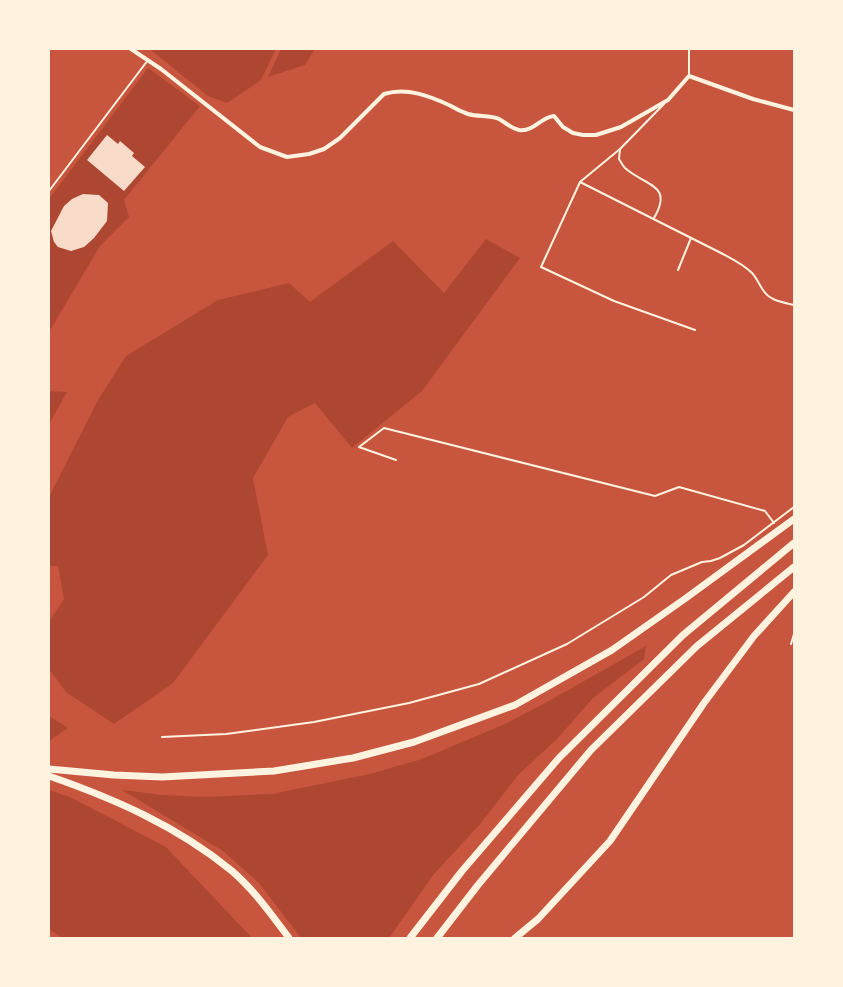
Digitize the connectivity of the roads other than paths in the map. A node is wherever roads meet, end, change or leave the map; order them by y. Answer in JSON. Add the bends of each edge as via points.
{"nodes":[{"id":1,"x":131,"y":49,"type":"edge"},
{"id":2,"x":689,"y":49,"type":"edge"},
{"id":3,"x":148,"y":60,"type":"junction"},
{"id":4,"x":688,"y":76,"type":"junction"},
{"id":5,"x":668,"y":100,"type":"junction"},
{"id":6,"x":794,"y":110,"type":"edge"},
{"id":7,"x":620,"y":149,"type":"junction"},
{"id":8,"x":580,"y":182,"type":"junction"},
{"id":9,"x":49,"y":191,"type":"edge"},
{"id":10,"x":654,"y":218,"type":"junction"},
{"id":11,"x":691,"y":238,"type":"junction"},
{"id":12,"x":678,"y":270,"type":"dead end"},
{"id":13,"x":794,"y":305,"type":"edge"},
{"id":14,"x":695,"y":330,"type":"dead end"},
{"id":15,"x":396,"y":460,"type":"dead end"},
{"id":16,"x":794,"y":507,"type":"edge"},
{"id":17,"x":794,"y":518,"type":"edge"},
{"id":18,"x":774,"y":523,"type":"junction"},
{"id":19,"x":794,"y":543,"type":"edge"},
{"id":20,"x":794,"y":567,"type":"edge"},
{"id":21,"x":794,"y":592,"type":"edge"},
{"id":22,"x":794,"y":634,"type":"edge"},
{"id":23,"x":791,"y":644,"type":"dead end"},
{"id":24,"x":162,"y":737,"type":"dead end"},
{"id":25,"x":49,"y":769,"type":"edge"},
{"id":26,"x":49,"y":776,"type":"edge"},
{"id":27,"x":289,"y":938,"type":"edge"},
{"id":28,"x":410,"y":938,"type":"edge"},
{"id":29,"x":437,"y":938,"type":"edge"},
{"id":30,"x":515,"y":938,"type":"edge"}],
"edges":[{"from":1,"to":3,"type":"street"},
{"from":2,"to":4,"type":"lane"},
{"from":3,"to":5,"type":"street","via":[[260,147],[287,157],[324,149],[340,138],[384,94],[393,91],[432,97],[468,114],[498,119],[521,130],[554,116],[564,127],[583,136],[621,127]]},
{"from":3,"to":9,"type":"lane"},
{"from":4,"to":5,"type":"street"},
{"from":4,"to":6,"type":"street"},
{"from":5,"to":7,"type":"lane"},
{"from":7,"to":8,"type":"lane"},
{"from":7,"to":10,"type":"lane","via":[[619,159],[624,168],[659,191],[661,206]]},
{"from":8,"to":10,"type":"lane"},
{"from":8,"to":14,"type":"lane","via":[[541,267],[614,301]]},
{"from":10,"to":11,"type":"lane"},
{"from":11,"to":12,"type":"lane"},
{"from":11,"to":13,"type":"lane","via":[[742,265],[753,274],[769,297]]},
{"from":15,"to":18,"type":"lane","via":[[360,447],[384,428],[655,496],[678,487],[765,511]]},
{"from":16,"to":18,"type":"lane"},
{"from":17,"to":25,"type":"highway","via":[[612,650],[515,705],[414,742],[353,758],[274,770],[162,777]]},
{"from":18,"to":24,"type":"lane","via":[[744,545],[672,575],[644,597],[567,644],[479,684],[409,703],[314,722],[226,734]]},
{"from":19,"to":28,"type":"highway","via":[[683,635],[559,758],[462,871]]},
{"from":20,"to":29,"type":"highway","via":[[697,646],[591,750]]},
{"from":21,"to":30,"type":"highway","via":[[754,636],[704,703],[610,841],[538,919]]},
{"from":22,"to":23,"type":"lane"},
{"from":26,"to":27,"type":"highway","via":[[136,810],[188,838],[233,872]]}]}
